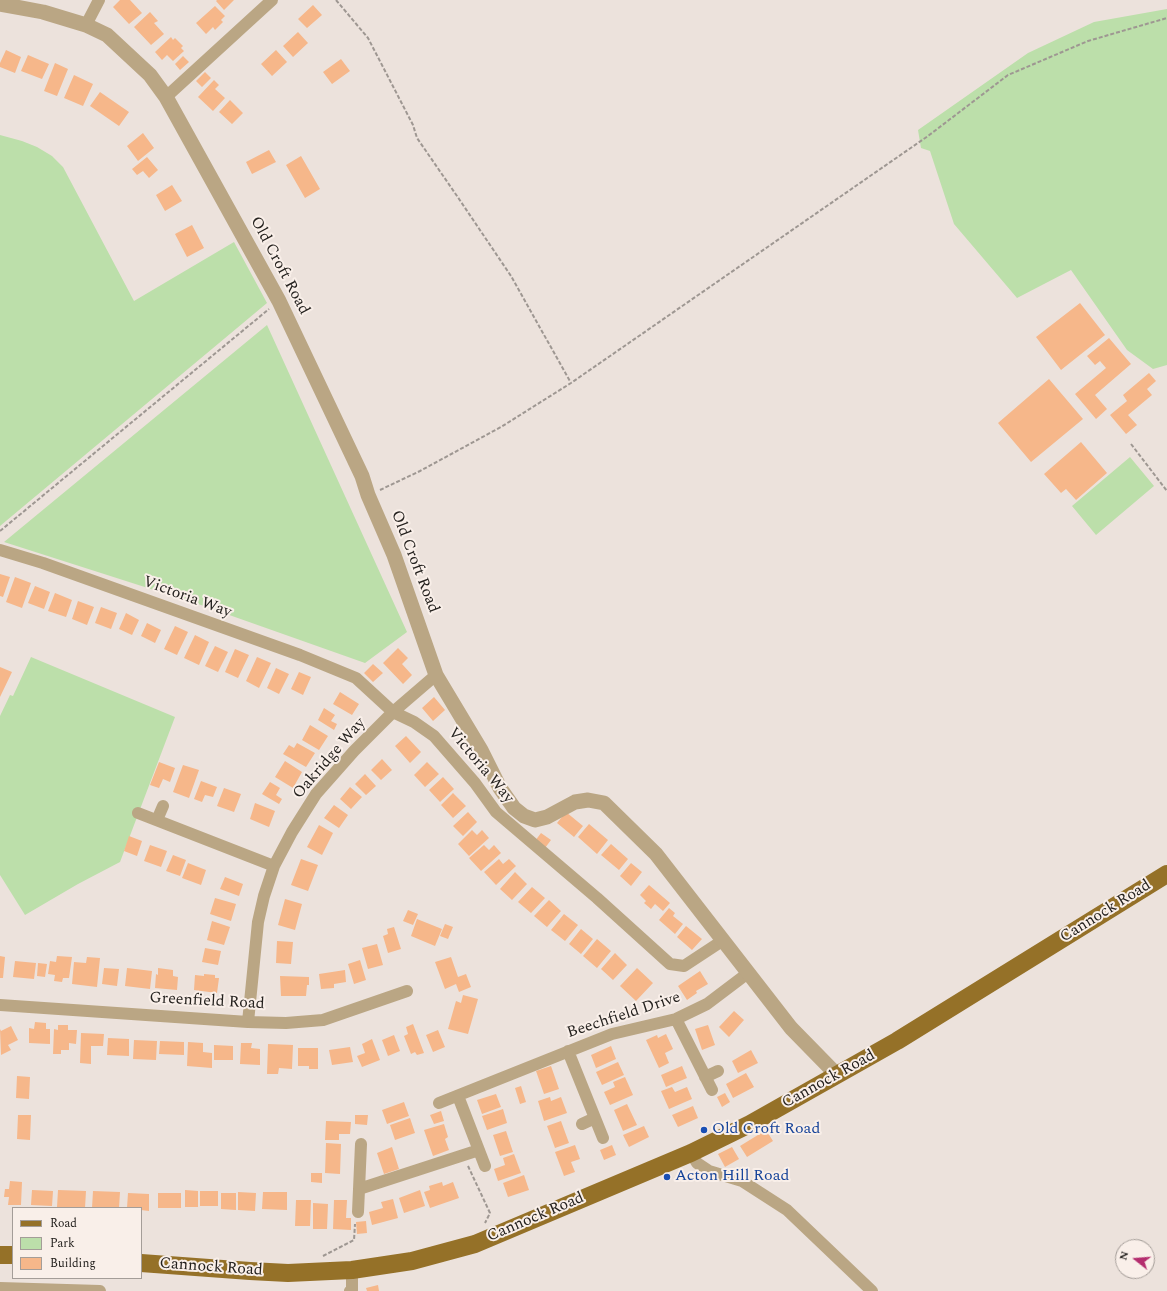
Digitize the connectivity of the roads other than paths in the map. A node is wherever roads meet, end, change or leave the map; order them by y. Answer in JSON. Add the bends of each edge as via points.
{"nodes":[{"id":1,"x":99,"y":0,"type":"edge"},
{"id":2,"x":272,"y":0,"type":"edge"},
{"id":3,"x":0,"y":4,"type":"edge"},
{"id":4,"x":86,"y":25,"type":"junction"},
{"id":5,"x":166,"y":97,"type":"junction"},
{"id":6,"x":0,"y":550,"type":"edge"},
{"id":7,"x":436,"y":675,"type":"junction"},
{"id":8,"x":393,"y":712,"type":"junction"},
{"id":9,"x":163,"y":806,"type":"dead end"},
{"id":10,"x":138,"y":813,"type":"dead end"},
{"id":11,"x":157,"y":820,"type":"junction"},
{"id":12,"x":274,"y":866,"type":"junction"},
{"id":13,"x":1167,"y":874,"type":"edge"},
{"id":14,"x":722,"y":941,"type":"junction"},
{"id":15,"x":748,"y":973,"type":"junction"},
{"id":16,"x":407,"y":991,"type":"dead end"},
{"id":17,"x":0,"y":1005,"type":"edge"},
{"id":18,"x":676,"y":1019,"type":"junction"},
{"id":19,"x":248,"y":1022,"type":"junction"},
{"id":20,"x":568,"y":1051,"type":"junction"},
{"id":21,"x":718,"y":1071,"type":"dead end"},
{"id":22,"x":837,"y":1075,"type":"junction"},
{"id":23,"x":705,"y":1077,"type":"junction"},
{"id":24,"x":712,"y":1090,"type":"dead end"},
{"id":25,"x":458,"y":1096,"type":"junction"},
{"id":26,"x":439,"y":1103,"type":"dead end"},
{"id":27,"x":595,"y":1118,"type":"junction"},
{"id":28,"x":582,"y":1124,"type":"dead end"},
{"id":29,"x":603,"y":1138,"type":"dead end"},
{"id":30,"x":361,"y":1144,"type":"dead end"},
{"id":31,"x":479,"y":1150,"type":"junction"},
{"id":32,"x":691,"y":1153,"type":"junction"},
{"id":33,"x":485,"y":1166,"type":"dead end"},
{"id":34,"x":359,"y":1189,"type":"junction"},
{"id":35,"x":358,"y":1212,"type":"road end"},
{"id":36,"x":0,"y":1255,"type":"edge"},
{"id":37,"x":12,"y":1255,"type":"edge"},
{"id":38,"x":142,"y":1263,"type":"edge"},
{"id":39,"x":352,"y":1270,"type":"junction"},
{"id":40,"x":0,"y":1288,"type":"edge"},
{"id":41,"x":100,"y":1291,"type":"edge"},
{"id":42,"x":350,"y":1291,"type":"edge"},
{"id":43,"x":872,"y":1291,"type":"edge"}],
"edges":[{"from":1,"to":4,"type":"street"},
{"from":2,"to":5,"type":"street"},
{"from":3,"to":4,"type":"street","name":"Old Croft Road","via":[[43,12]]},
{"from":4,"to":5,"type":"street","name":"Old Croft Road","via":[[107,35],[150,75]]},
{"from":5,"to":7,"type":"street","name":"Old Croft Road","via":[[279,301],[362,476],[394,555]]},
{"from":6,"to":8,"type":"street","name":"Victoria Way","via":[[43,563],[342,672],[356,678]]},
{"from":7,"to":8,"type":"street","name":"Oakridge Way"},
{"from":7,"to":14,"type":"street","name":"Old Croft Road","via":[[514,808],[535,820],[575,802],[588,800],[604,803],[656,854]]},
{"from":8,"to":12,"type":"street","name":"Oakridge Way","via":[[316,794]]},
{"from":8,"to":14,"type":"street","name":"Victoria Way","via":[[434,736],[475,783],[496,812],[670,964],[684,966]]},
{"from":9,"to":11,"type":"street"},
{"from":10,"to":11,"type":"street"},
{"from":11,"to":12,"type":"street"},
{"from":12,"to":19,"type":"street","name":"Oakridge Way","via":[[258,922]]},
{"from":13,"to":22,"type":"main road","name":"Cannock Road","via":[[897,1041]]},
{"from":14,"to":15,"type":"street","name":"Old Croft Road"},
{"from":15,"to":18,"type":"street","name":"Beechfield Drive","via":[[707,1004]]},
{"from":15,"to":22,"type":"street","name":"Old Croft Road","via":[[791,1028]]},
{"from":16,"to":19,"type":"street","name":"Greenfield Road","via":[[323,1020],[286,1023]]},
{"from":17,"to":19,"type":"street","name":"Greenfield Road"},
{"from":18,"to":20,"type":"street","name":"Beechfield Drive","via":[[612,1034]]},
{"from":18,"to":23,"type":"street"},
{"from":20,"to":25,"type":"street","name":"Beechfield Drive"},
{"from":20,"to":27,"type":"street"},
{"from":21,"to":23,"type":"street"},
{"from":22,"to":32,"type":"main road","name":"Cannock Road","via":[[750,1124]]},
{"from":23,"to":24,"type":"street"},
{"from":25,"to":26,"type":"street","name":"Beechfield Drive"},
{"from":25,"to":31,"type":"street"},
{"from":27,"to":28,"type":"street"},
{"from":27,"to":29,"type":"street"},
{"from":30,"to":34,"type":"street"},
{"from":31,"to":33,"type":"street"},
{"from":31,"to":34,"type":"street"},
{"from":32,"to":39,"type":"main road","name":"Cannock Road","via":[[475,1244],[412,1261]]},
{"from":32,"to":43,"type":"street","via":[[697,1164],[709,1171],[742,1181],[787,1210]]},
{"from":34,"to":35,"type":"street"},
{"from":36,"to":37,"type":"main road"},
{"from":38,"to":39,"type":"main road","name":"Cannock Road","via":[[288,1273]]},
{"from":39,"to":42,"type":"street"},
{"from":40,"to":41,"type":"street"}]}
